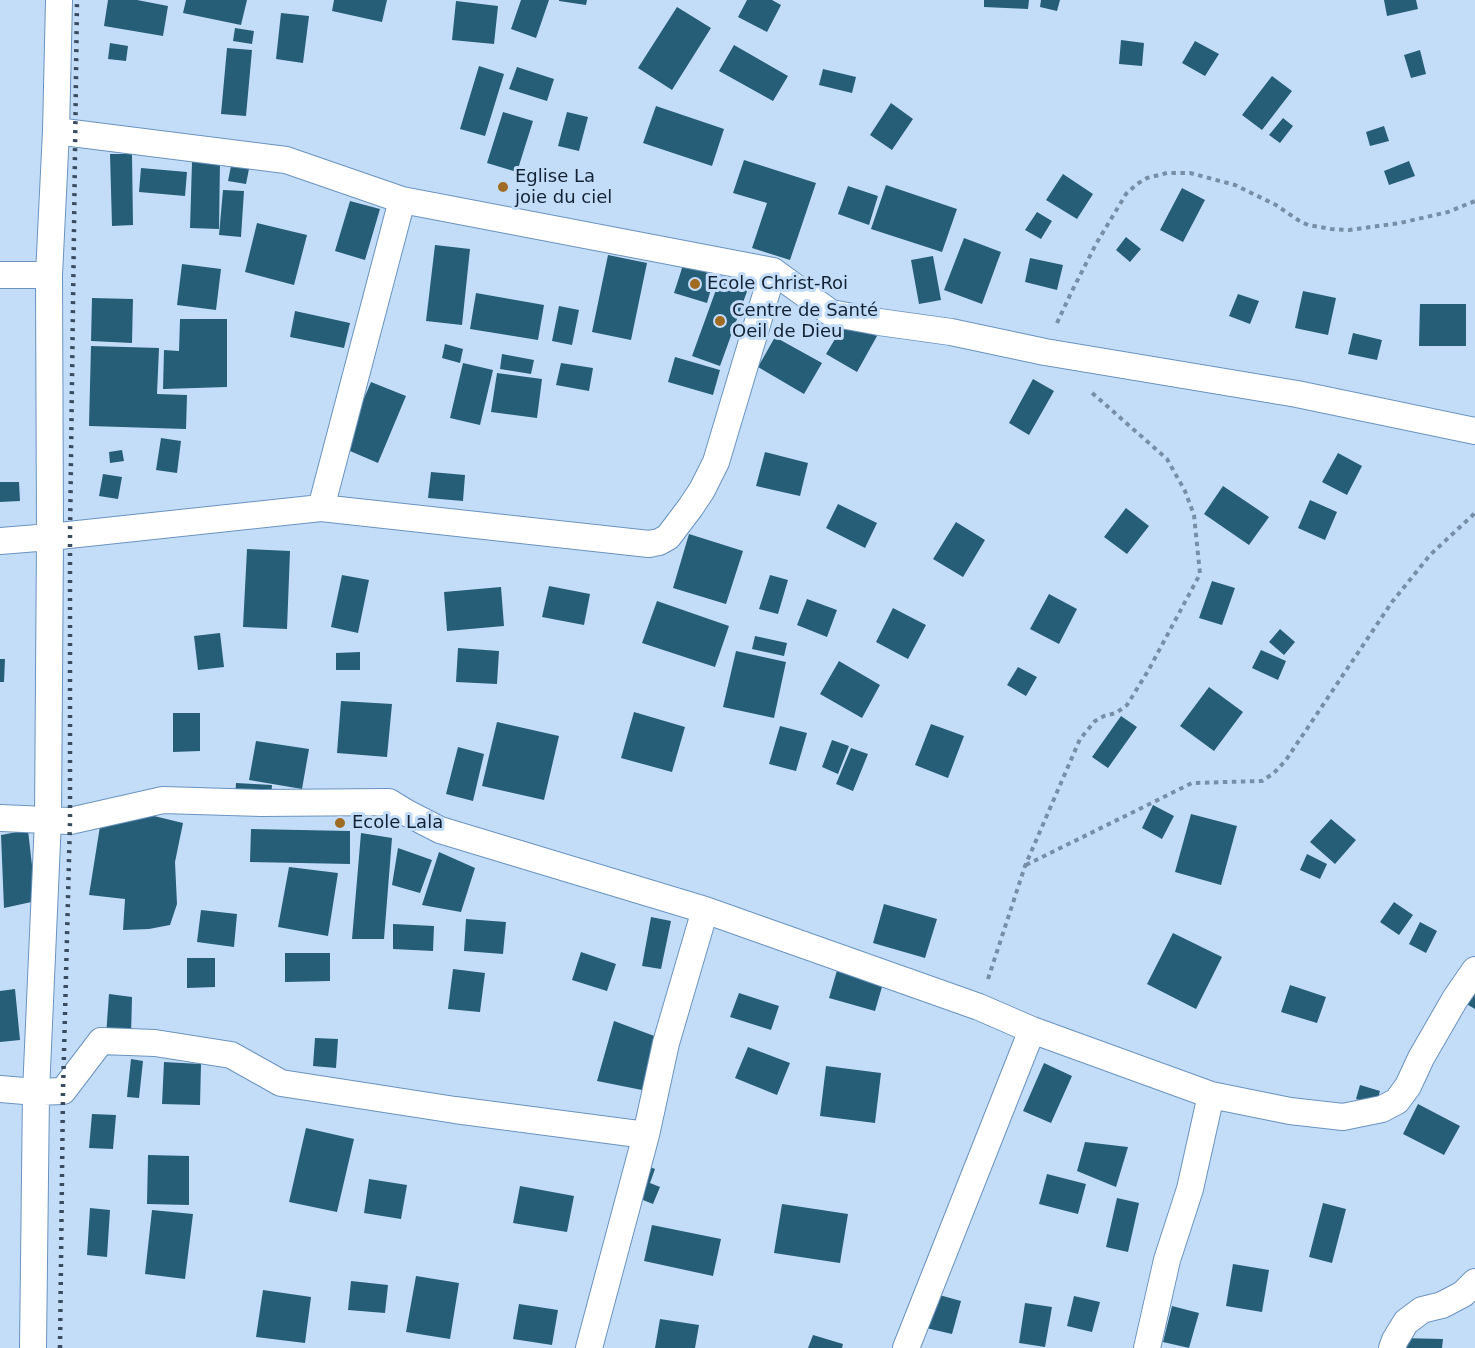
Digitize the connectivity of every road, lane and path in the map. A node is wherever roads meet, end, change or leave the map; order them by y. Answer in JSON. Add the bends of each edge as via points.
{"nodes":[{"id":1,"x":59,"y":0,"type":"edge"},
{"id":2,"x":56,"y":131,"type":"junction"},
{"id":3,"x":402,"y":200,"type":"junction"},
{"id":4,"x":1475,"y":201,"type":"edge"},
{"id":5,"x":773,"y":271,"type":"junction"},
{"id":6,"x":0,"y":274,"type":"edge"},
{"id":7,"x":49,"y":274,"type":"junction"},
{"id":8,"x":1045,"y":352,"type":"junction"},
{"id":9,"x":1085,"y":386,"type":"dead end"},
{"id":10,"x":1475,"y":431,"type":"edge"},
{"id":11,"x":321,"y":508,"type":"junction"},
{"id":12,"x":1475,"y":513,"type":"edge"},
{"id":13,"x":50,"y":537,"type":"junction"},
{"id":14,"x":0,"y":541,"type":"edge"},
{"id":15,"x":0,"y":818,"type":"edge"},
{"id":16,"x":48,"y":820,"type":"junction"},
{"id":17,"x":1025,"y":866,"type":"junction"},
{"id":18,"x":705,"y":910,"type":"junction"},
{"id":19,"x":1475,"y":970,"type":"edge"},
{"id":20,"x":979,"y":1007,"type":"junction"},
{"id":21,"x":1032,"y":1030,"type":"junction"},
{"id":22,"x":0,"y":1089,"type":"edge"},
{"id":23,"x":36,"y":1092,"type":"junction"},
{"id":24,"x":1212,"y":1095,"type":"junction"},
{"id":25,"x":646,"y":1135,"type":"junction"},
{"id":26,"x":1475,"y":1282,"type":"edge"},
{"id":27,"x":33,"y":1348,"type":"edge"},
{"id":28,"x":589,"y":1348,"type":"edge"},
{"id":29,"x":906,"y":1348,"type":"edge"},
{"id":30,"x":1147,"y":1348,"type":"edge"},
{"id":31,"x":1392,"y":1348,"type":"edge"}],
"edges":[{"from":1,"to":2,"type":"street"},
{"from":2,"to":3,"type":"street","via":[[286,160]]},
{"from":2,"to":7,"type":"street"},
{"from":3,"to":5,"type":"street"},
{"from":3,"to":11,"type":"street"},
{"from":4,"to":8,"type":"path","via":[[1400,223],[1330,229],[1308,225],[1235,185],[1190,173],[1148,178],[1126,194],[1096,244]]},
{"from":5,"to":8,"type":"street","via":[[831,313]]},
{"from":5,"to":11,"type":"street","via":[[716,462],[702,490],[668,537],[659,542]]},
{"from":6,"to":7,"type":"street"},
{"from":7,"to":13,"type":"street"},
{"from":8,"to":10,"type":"street","via":[[1297,394]]},
{"from":9,"to":17,"type":"path","via":[[1167,459],[1194,515],[1200,574],[1127,705],[1095,721],[1080,739]]},
{"from":11,"to":13,"type":"street"},
{"from":12,"to":17,"type":"path","via":[[1430,555],[1392,602],[1274,773],[1262,781],[1192,783]]},
{"from":13,"to":14,"type":"street"},
{"from":13,"to":16,"type":"street"},
{"from":15,"to":16,"type":"street"},
{"from":16,"to":18,"type":"street","via":[[70,821],[163,800],[389,802],[440,830]]},
{"from":16,"to":23,"type":"street"},
{"from":17,"to":20,"type":"path"},
{"from":18,"to":20,"type":"street"},
{"from":18,"to":25,"type":"street","via":[[666,1044]]},
{"from":19,"to":24,"type":"street","via":[[1408,1086],[1396,1101],[1382,1109],[1343,1117]]},
{"from":20,"to":21,"type":"street"},
{"from":21,"to":24,"type":"street"},
{"from":21,"to":29,"type":"street"},
{"from":22,"to":23,"type":"street"},
{"from":23,"to":25,"type":"street","via":[[63,1091],[101,1041],[155,1043],[231,1055],[281,1083]]},
{"from":23,"to":27,"type":"street"},
{"from":24,"to":30,"type":"street"},
{"from":25,"to":28,"type":"street"},
{"from":26,"to":31,"type":"street","via":[[1462,1294],[1422,1310],[1406,1322]]}]}
